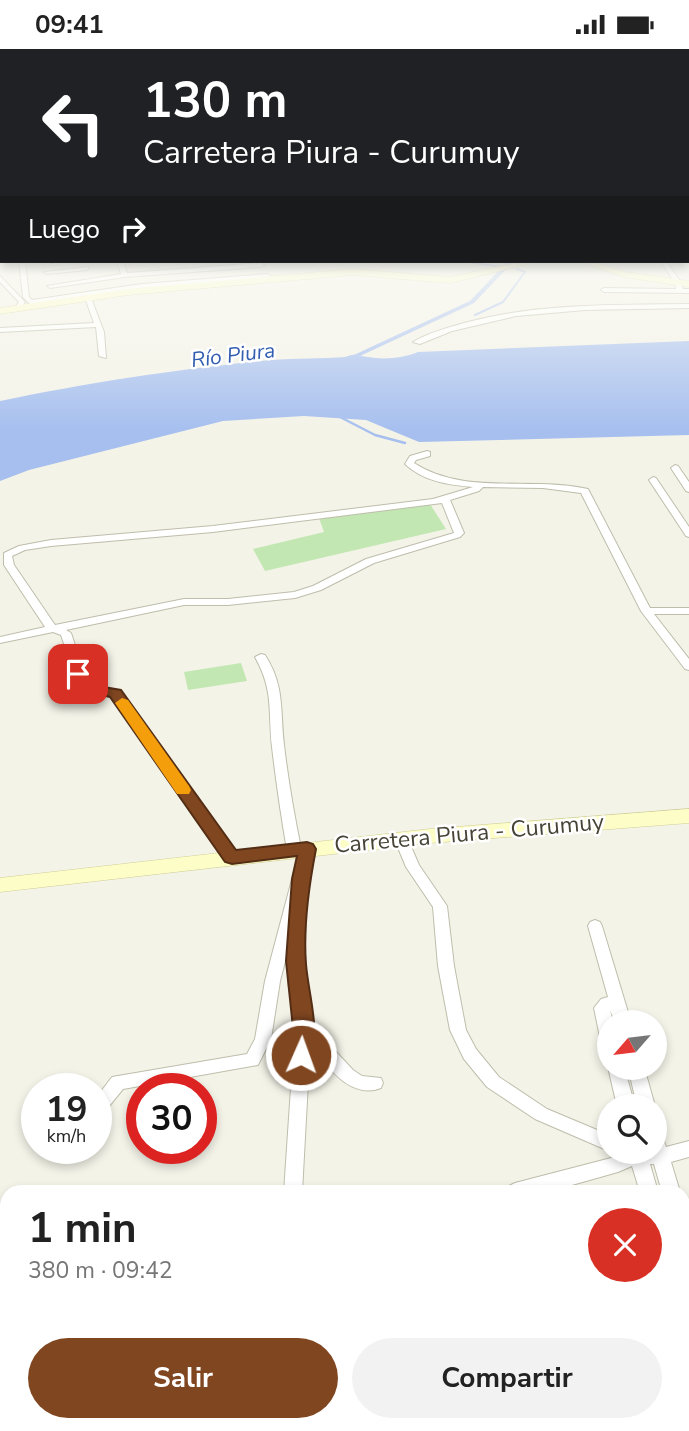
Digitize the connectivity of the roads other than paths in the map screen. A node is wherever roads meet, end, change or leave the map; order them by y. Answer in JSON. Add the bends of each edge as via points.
{"nodes":[{"id":1,"x":22,"y":302,"type":"edge"},
{"id":2,"x":37,"y":302,"type":"edge"},
{"id":3,"x":46,"y":302,"type":"edge"},
{"id":4,"x":90,"y":302,"type":"edge"},
{"id":5,"x":590,"y":302,"type":"edge"},
{"id":6,"x":32,"y":304,"type":"junction"},
{"id":7,"x":588,"y":305,"type":"junction"},
{"id":8,"x":688,"y":306,"type":"edge"},
{"id":9,"x":17,"y":309,"type":"junction"},
{"id":10,"x":0,"y":311,"type":"edge"},
{"id":11,"x":98,"y":325,"type":"junction"},
{"id":12,"x":0,"y":330,"type":"edge"},
{"id":13,"x":417,"y":342,"type":"dead end"},
{"id":14,"x":103,"y":356,"type":"dead end"},
{"id":15,"x":428,"y":454,"type":"dead end"},
{"id":16,"x":675,"y":468,"type":"dead end"},
{"id":17,"x":653,"y":480,"type":"dead end"},
{"id":18,"x":480,"y":485,"type":"junction"},
{"id":19,"x":689,"y":489,"type":"edge"},
{"id":20,"x":445,"y":499,"type":"junction"},
{"id":21,"x":689,"y":534,"type":"edge"},
{"id":22,"x":646,"y":611,"type":"junction"},
{"id":23,"x":689,"y":611,"type":"edge"},
{"id":24,"x":51,"y":628,"type":"junction"},
{"id":25,"x":0,"y":640,"type":"edge"},
{"id":26,"x":261,"y":657,"type":"dead end"},
{"id":27,"x":689,"y":667,"type":"edge"},
{"id":28,"x":689,"y":816,"type":"edge"},
{"id":29,"x":401,"y":838,"type":"junction"},
{"id":30,"x":300,"y":849,"type":"junction"},
{"id":31,"x":232,"y":857,"type":"junction"},
{"id":32,"x":301,"y":879,"type":"junction"},
{"id":33,"x":0,"y":884,"type":"edge"},
{"id":34,"x":595,"y":926,"type":"dead end"},
{"id":35,"x":618,"y":1003,"type":"junction"},
{"id":36,"x":602,"y":1010,"type":"edge"},
{"id":37,"x":620,"y":1010,"type":"edge"},
{"id":38,"x":303,"y":1028,"type":"junction"},
{"id":39,"x":375,"y":1083,"type":"dead end"},
{"id":40,"x":112,"y":1089,"type":"edge"},
{"id":41,"x":597,"y":1138,"type":"edge"},
{"id":42,"x":689,"y":1149,"type":"edge"},
{"id":43,"x":667,"y":1155,"type":"edge"},
{"id":44,"x":618,"y":1164,"type":"edge"},
{"id":45,"x":639,"y":1164,"type":"edge"},
{"id":46,"x":662,"y":1164,"type":"edge"},
{"id":47,"x":293,"y":1185,"type":"edge"},
{"id":48,"x":541,"y":1185,"type":"edge"},
{"id":49,"x":647,"y":1185,"type":"edge"},
{"id":50,"x":669,"y":1185,"type":"edge"}],
"edges":[{"from":1,"to":9,"type":"street"},
{"from":2,"to":6,"type":"street"},
{"from":3,"to":6,"type":"main road"},
{"from":4,"to":11,"type":"street"},
{"from":5,"to":7,"type":"street"},
{"from":6,"to":9,"type":"main road"},
{"from":7,"to":8,"type":"street"},
{"from":7,"to":13,"type":"street","via":[[453,326]]},
{"from":9,"to":10,"type":"main road"},
{"from":11,"to":12,"type":"street"},
{"from":11,"to":14,"type":"street"},
{"from":15,"to":18,"type":"street","via":[[409,464],[423,474]]},
{"from":16,"to":19,"type":"street"},
{"from":17,"to":21,"type":"street"},
{"from":18,"to":20,"type":"street"},
{"from":18,"to":22,"type":"street","via":[[587,492]]},
{"from":20,"to":24,"type":"street","via":[[457,535],[370,561],[309,591],[228,602],[184,602]]},
{"from":20,"to":24,"type":"street","via":[[213,529],[51,543],[10,552],[6,558],[9,565]]},
{"from":22,"to":23,"type":"street"},
{"from":22,"to":27,"type":"street"},
{"from":24,"to":25,"type":"street"},
{"from":24,"to":31,"type":"street","via":[[66,633],[83,686],[115,694]]},
{"from":26,"to":30,"type":"street","via":[[278,700],[278,743]]},
{"from":28,"to":29,"type":"main road","name":"Carretera Piura - Curumuy","via":[[563,822]]},
{"from":29,"to":30,"type":"main road","name":"Carretera Piura - Curumuy"},
{"from":29,"to":41,"type":"street","via":[[413,867],[440,905],[458,1030],[470,1054],[493,1082],[541,1115]]},
{"from":30,"to":31,"type":"main road","name":"Carretera Piura - Curumuy"},
{"from":30,"to":32,"type":"street"},
{"from":31,"to":33,"type":"main road","name":"Carretera Piura - Curumuy"},
{"from":32,"to":38,"type":"street","via":[[296,980]]},
{"from":32,"to":40,"type":"street","via":[[270,1000],[267,1036],[252,1060],[118,1082]]},
{"from":34,"to":35,"type":"street"},
{"from":35,"to":36,"type":"street","via":[[607,1004]]},
{"from":35,"to":37,"type":"street"},
{"from":38,"to":39,"type":"street","via":[[347,1075],[360,1083]]},
{"from":38,"to":47,"type":"street"},
{"from":42,"to":43,"type":"street"},
{"from":44,"to":48,"type":"street"},
{"from":45,"to":49,"type":"street"},
{"from":46,"to":50,"type":"street"}]}
